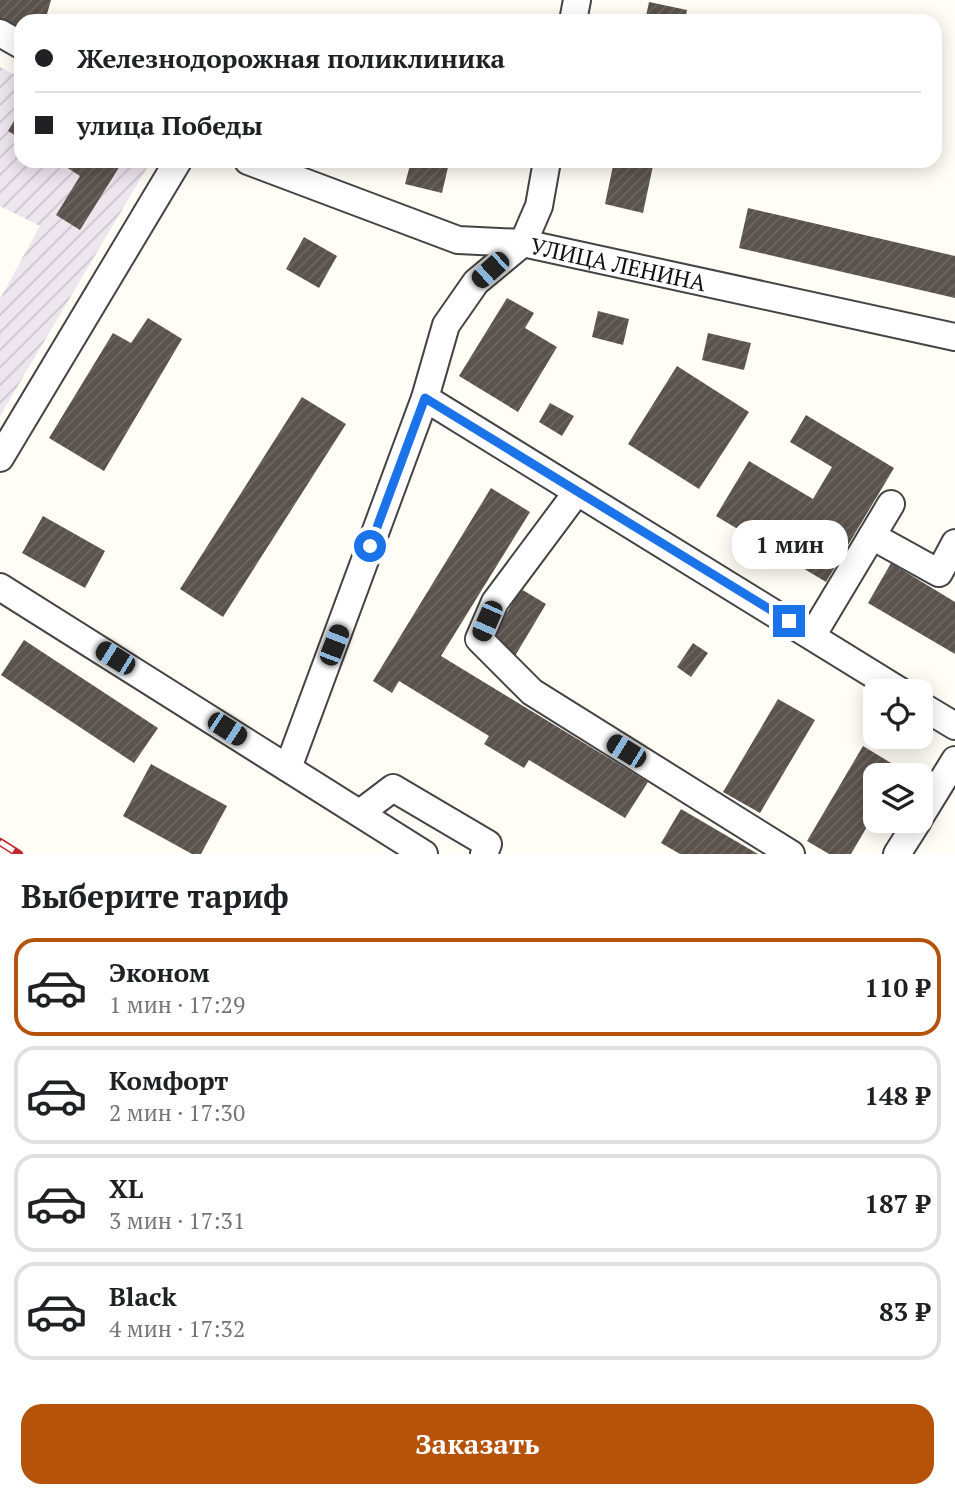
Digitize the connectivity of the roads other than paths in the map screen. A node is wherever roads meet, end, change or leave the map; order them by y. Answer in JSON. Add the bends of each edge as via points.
{"nodes":[{"id":1,"x":174,"y":168,"type":"edge"},
{"id":2,"x":267,"y":168,"type":"edge"},
{"id":3,"x":546,"y":168,"type":"edge"},
{"id":4,"x":523,"y":243,"type":"junction"},
{"id":5,"x":955,"y":337,"type":"edge"},
{"id":6,"x":425,"y":398,"type":"junction"},
{"id":7,"x":0,"y":458,"type":"edge"},
{"id":8,"x":577,"y":492,"type":"junction"},
{"id":9,"x":891,"y":504,"type":"dead end"},
{"id":10,"x":872,"y":536,"type":"junction"},
{"id":11,"x":955,"y":543,"type":"edge"},
{"id":12,"x":0,"y":587,"type":"edge"},
{"id":13,"x":812,"y":636,"type":"junction"},
{"id":14,"x":881,"y":679,"type":"edge"},
{"id":15,"x":933,"y":713,"type":"edge"},
{"id":16,"x":955,"y":726,"type":"edge"},
{"id":17,"x":955,"y":760,"type":"edge"},
{"id":18,"x":288,"y":768,"type":"junction"},
{"id":19,"x":933,"y":796,"type":"edge"},
{"id":20,"x":360,"y":813,"type":"junction"},
{"id":21,"x":910,"y":833,"type":"edge"},
{"id":22,"x":424,"y":854,"type":"edge"},
{"id":23,"x":484,"y":854,"type":"edge"},
{"id":24,"x":791,"y":854,"type":"edge"},
{"id":25,"x":897,"y":854,"type":"edge"}],
"edges":[{"from":1,"to":7,"type":"street"},
{"from":2,"to":4,"type":"street","name":"УЛИЦА ЛЕНИНА","via":[[458,240]]},
{"from":3,"to":4,"type":"street","via":[[539,206]]},
{"from":4,"to":5,"type":"street","name":"УЛИЦА ЛЕНИНА"},
{"from":4,"to":6,"type":"street","via":[[476,282],[446,325]]},
{"from":6,"to":8,"type":"street"},
{"from":6,"to":18,"type":"street"},
{"from":8,"to":13,"type":"street"},
{"from":8,"to":24,"type":"street","via":[[495,602],[479,639],[532,692]]},
{"from":9,"to":10,"type":"street"},
{"from":10,"to":11,"type":"street","via":[[939,573]]},
{"from":10,"to":13,"type":"street"},
{"from":12,"to":18,"type":"street"},
{"from":13,"to":14,"type":"street"},
{"from":15,"to":16,"type":"street"},
{"from":17,"to":19,"type":"street"},
{"from":18,"to":20,"type":"street"},
{"from":20,"to":22,"type":"street"},
{"from":20,"to":23,"type":"street","via":[[393,788],[488,844]]},
{"from":21,"to":25,"type":"street"}]}
